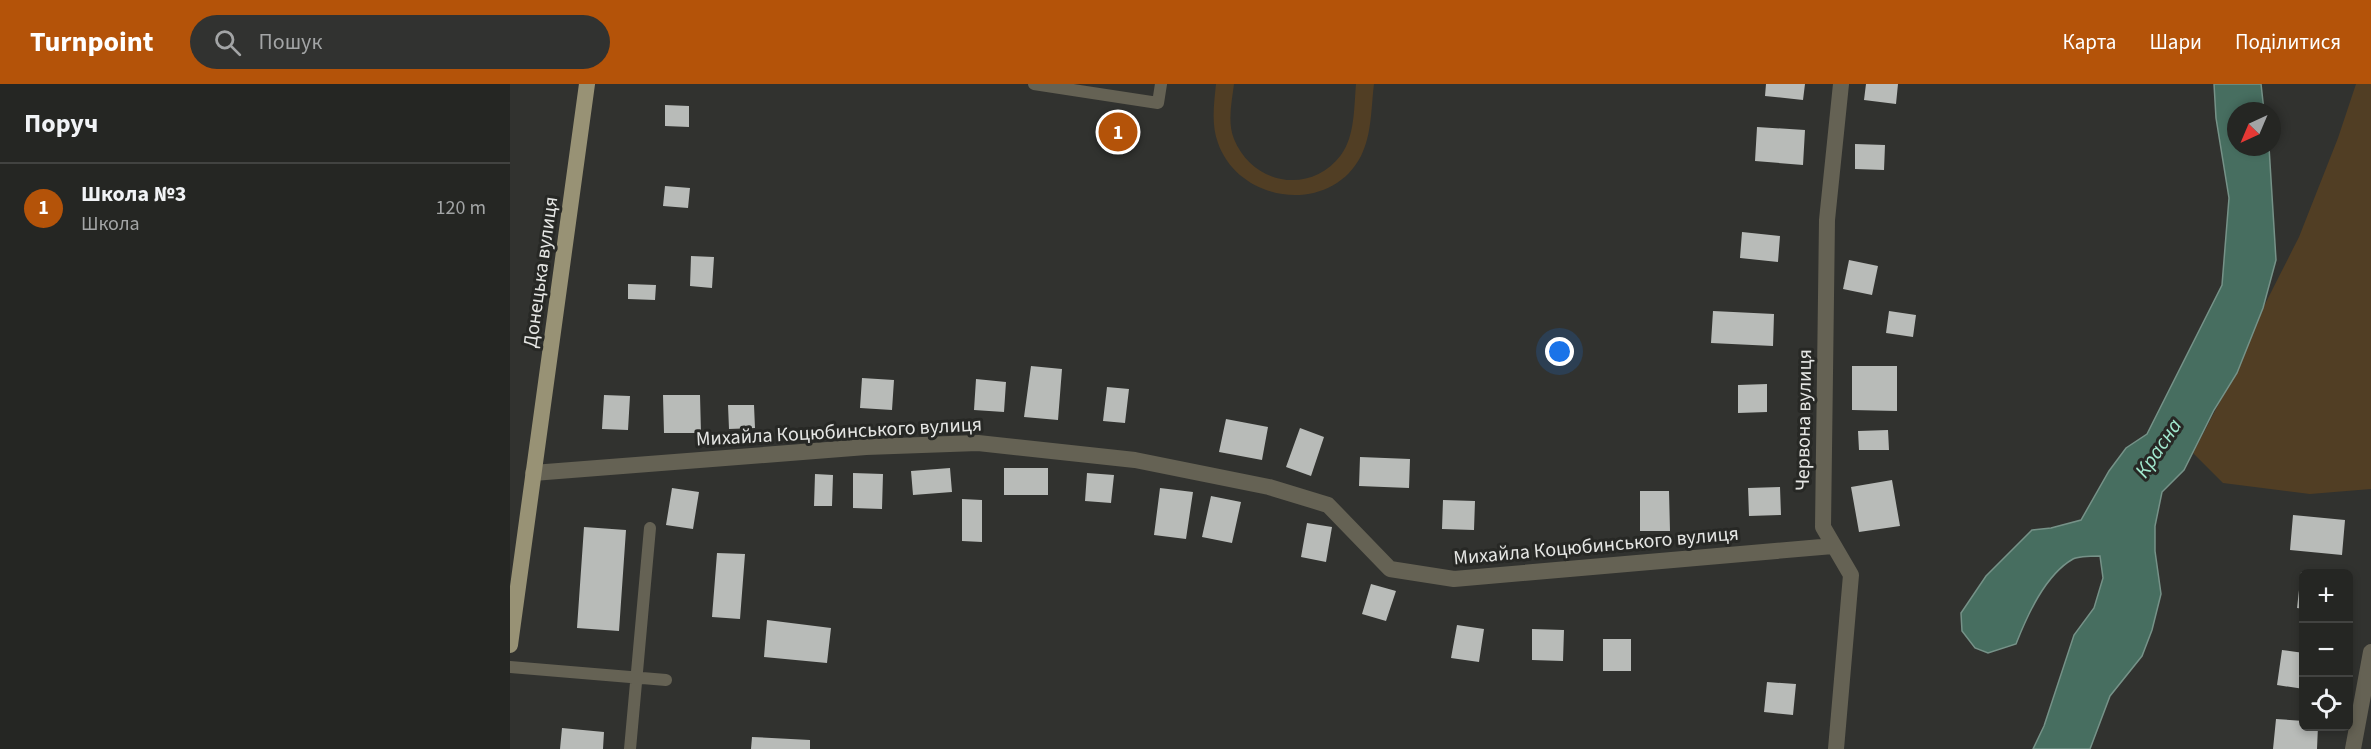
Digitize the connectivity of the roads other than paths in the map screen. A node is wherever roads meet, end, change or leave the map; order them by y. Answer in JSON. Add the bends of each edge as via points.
{"nodes":[{"id":1,"x":587,"y":84,"type":"edge"},
{"id":2,"x":1034,"y":84,"type":"edge"},
{"id":3,"x":1161,"y":84,"type":"edge"},
{"id":4,"x":1841,"y":84,"type":"edge"},
{"id":5,"x":533,"y":472,"type":"junction"},
{"id":6,"x":650,"y":528,"type":"dead end"},
{"id":7,"x":1833,"y":546,"type":"junction"},
{"id":8,"x":513,"y":600,"type":"edge"},
{"id":9,"x":510,"y":645,"type":"edge"},
{"id":10,"x":2371,"y":652,"type":"edge"},
{"id":11,"x":510,"y":667,"type":"edge"},
{"id":12,"x":636,"y":677,"type":"junction"},
{"id":13,"x":666,"y":680,"type":"dead end"},
{"id":14,"x":630,"y":749,"type":"edge"},
{"id":15,"x":1836,"y":749,"type":"edge"},
{"id":16,"x":2353,"y":749,"type":"edge"}],
"edges":[{"from":1,"to":5,"type":"main road","name":"Донецька вулиця"},
{"from":2,"to":3,"type":"lane","via":[[1158,103]]},
{"from":4,"to":7,"type":"street","name":"Червона вулиця","via":[[1827,220],[1823,527]]},
{"from":5,"to":7,"type":"street","name":"Михайла Коцюбинського вулиця","via":[[978,442],[1135,460],[1269,487],[1328,505],[1390,568],[1454,579]]},
{"from":5,"to":8,"type":"main road","name":"Донецька вулиця"},
{"from":6,"to":12,"type":"lane"},
{"from":7,"to":15,"type":"street","name":"Червона вулиця","via":[[1851,575]]},
{"from":8,"to":9,"type":"main road","name":"Донецька вулиця"},
{"from":10,"to":16,"type":"street"},
{"from":11,"to":12,"type":"lane"},
{"from":12,"to":13,"type":"lane"},
{"from":12,"to":14,"type":"lane"}]}
